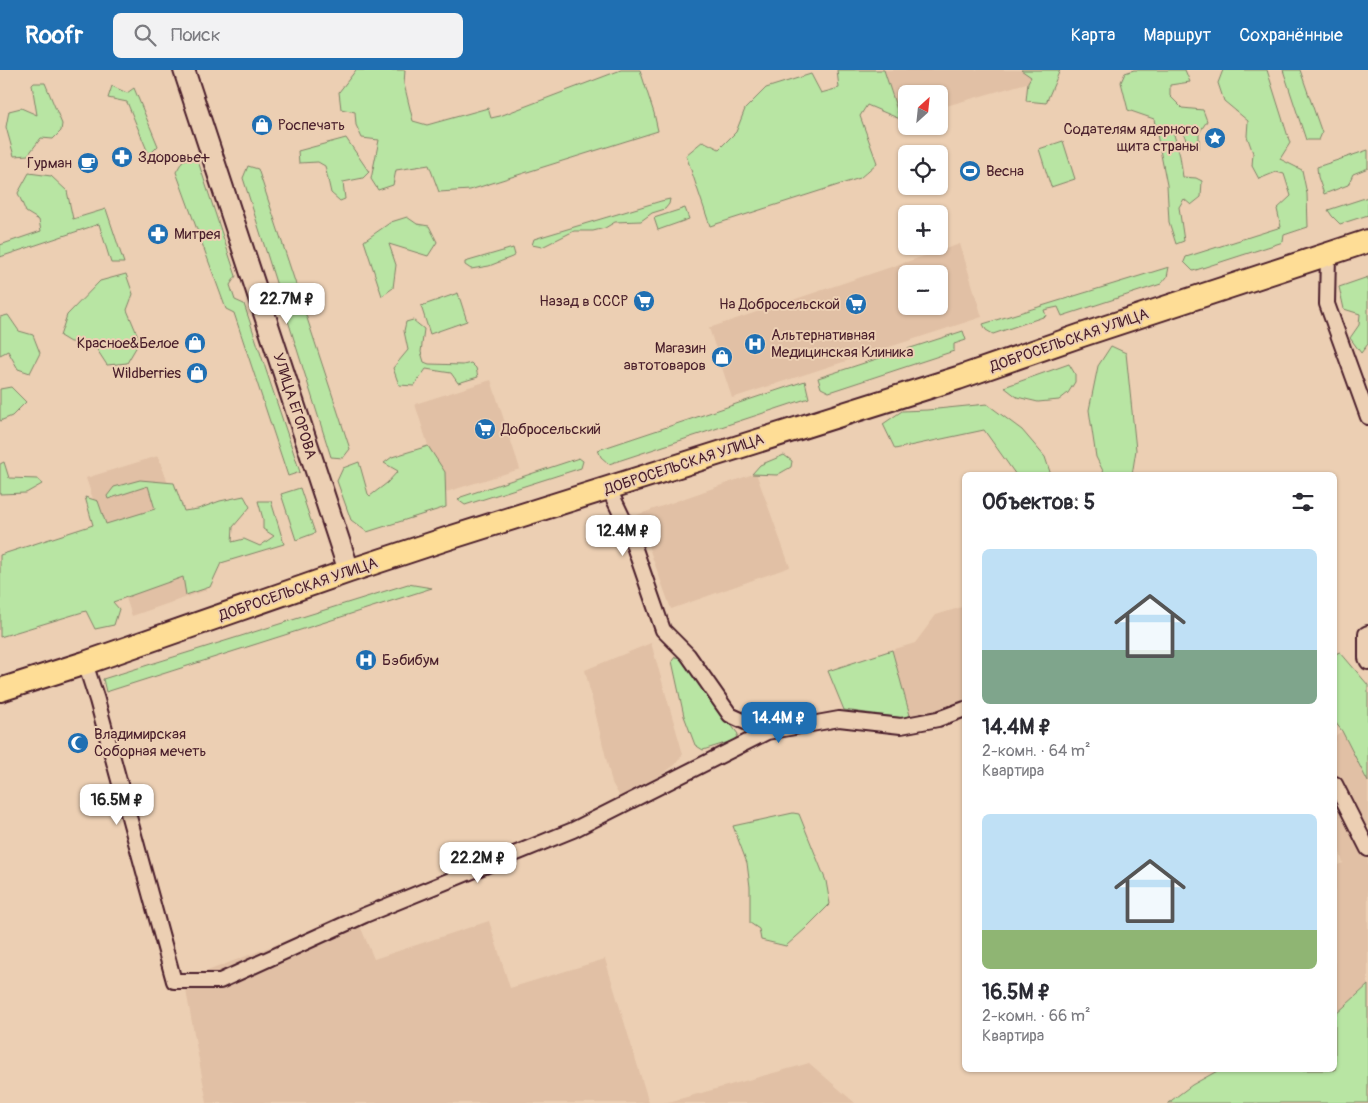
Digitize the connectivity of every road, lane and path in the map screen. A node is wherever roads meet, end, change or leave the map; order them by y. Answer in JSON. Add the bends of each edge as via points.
{"nodes":[{"id":1,"x":184,"y":70,"type":"edge"},
{"id":2,"x":1368,"y":241,"type":"edge"},
{"id":3,"x":1328,"y":254,"type":"junction"},
{"id":4,"x":1368,"y":416,"type":"edge"},
{"id":5,"x":609,"y":489,"type":"junction"},
{"id":6,"x":349,"y":571,"type":"junction"},
{"id":7,"x":1368,"y":633,"type":"edge"},
{"id":8,"x":1368,"y":662,"type":"edge"},
{"id":9,"x":85,"y":663,"type":"junction"},
{"id":10,"x":0,"y":690,"type":"edge"},
{"id":11,"x":962,"y":710,"type":"edge"},
{"id":12,"x":767,"y":732,"type":"junction"},
{"id":13,"x":1337,"y":788,"type":"edge"},
{"id":14,"x":1368,"y":849,"type":"edge"}],
"edges":[{"from":1,"to":6,"type":"main road","name":"УЛИЦА ЕГОРОВА"},
{"from":2,"to":3,"type":"main road","name":"ДОБРОСЕЛЬСКАЯ УЛИЦА"},
{"from":3,"to":4,"type":"street","via":[[1327,304]]},
{"from":3,"to":5,"type":"main road","name":"ДОБРОСЕЛЬСКАЯ УЛИЦА","via":[[958,378]]},
{"from":5,"to":6,"type":"main road","name":"ДОБРОСЕЛЬСКАЯ УЛИЦА"},
{"from":5,"to":12,"type":"street","via":[[628,529],[664,630],[688,655],[730,715]]},
{"from":6,"to":9,"type":"main road","name":"ДОБРОСЕЛЬСКАЯ УЛИЦА"},
{"from":7,"to":8,"type":"street"},
{"from":9,"to":10,"type":"main road","name":"ДОБРОСЕЛЬСКАЯ УЛИЦА"},
{"from":9,"to":12,"type":"street","via":[[174,981],[220,981],[366,914],[573,830]]},
{"from":11,"to":12,"type":"street","via":[[938,719],[901,726],[839,719]]},
{"from":13,"to":14,"type":"street"}]}
